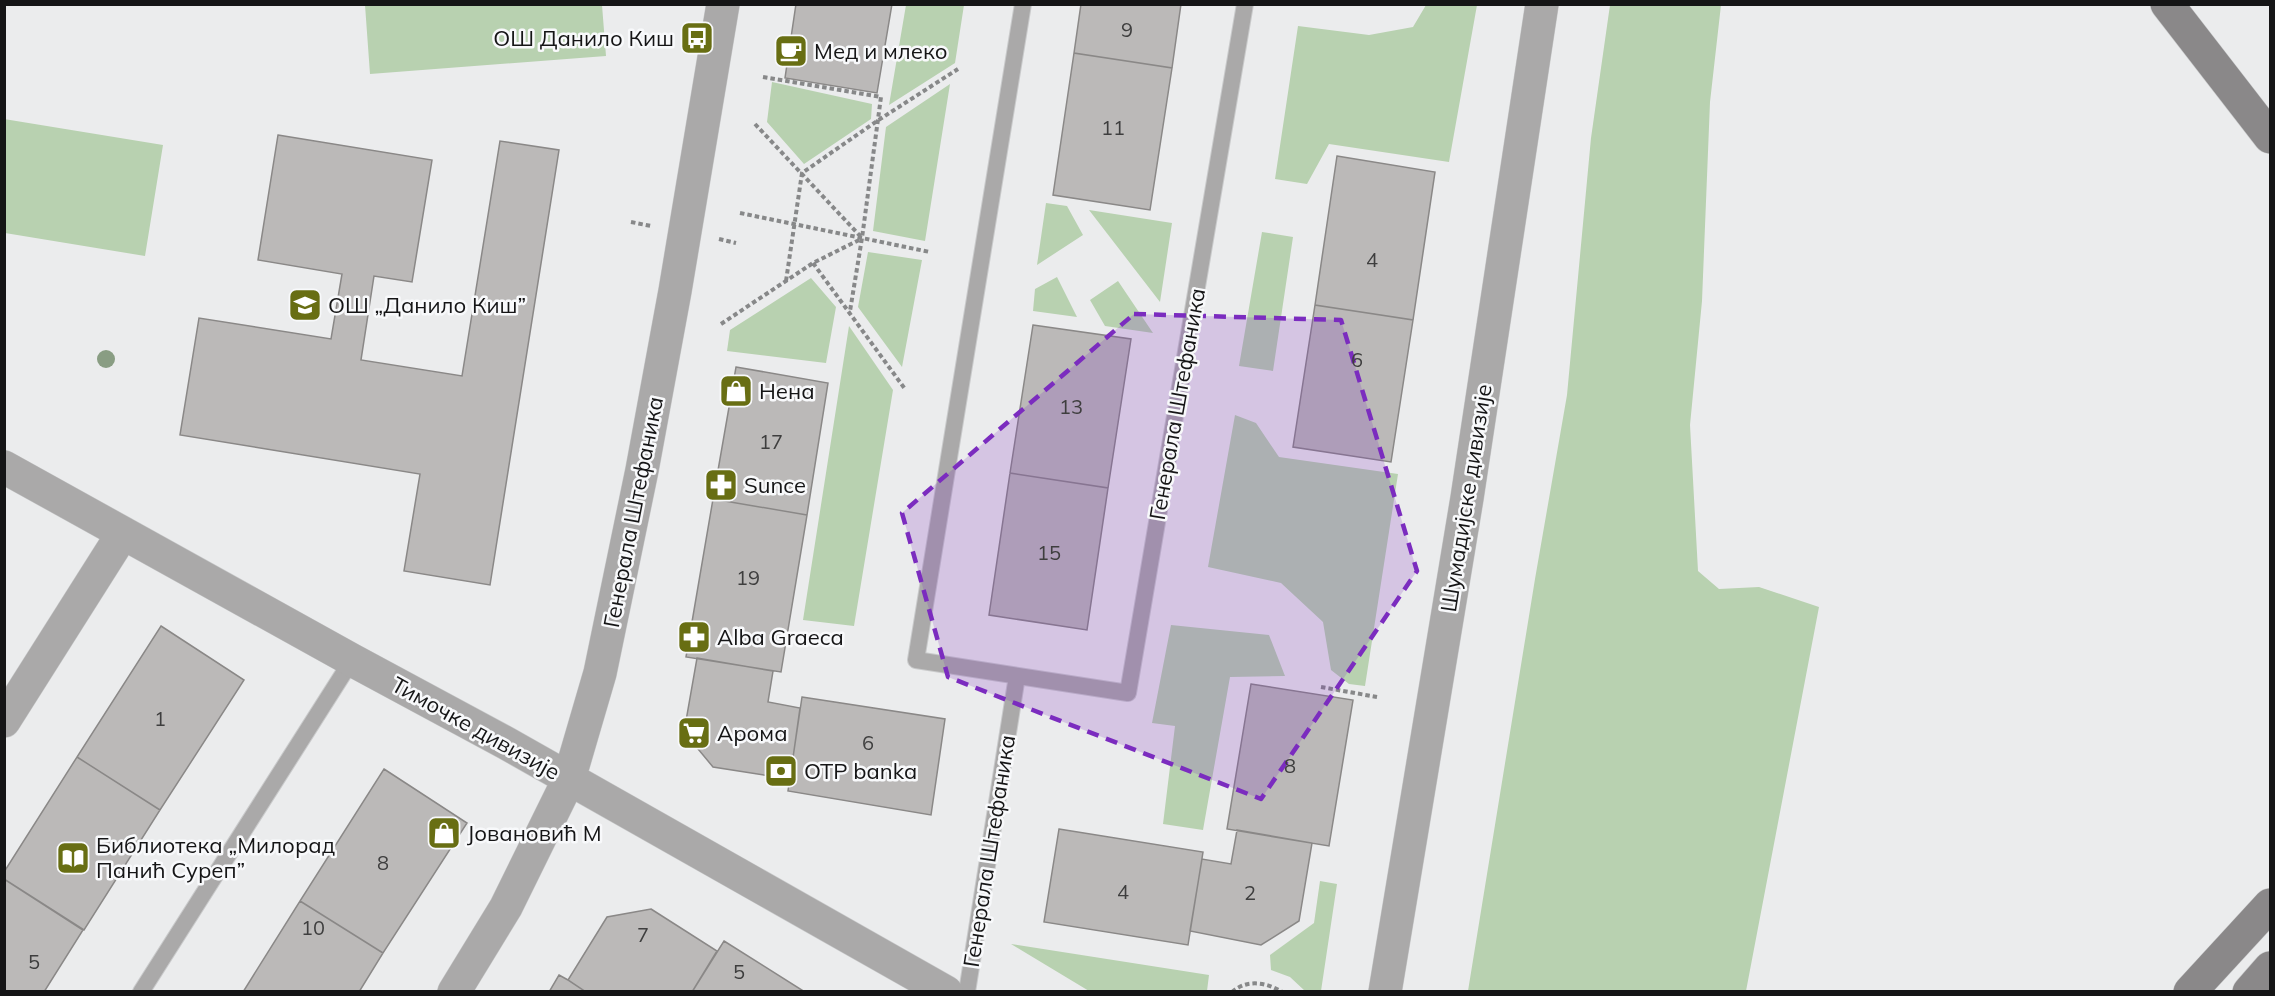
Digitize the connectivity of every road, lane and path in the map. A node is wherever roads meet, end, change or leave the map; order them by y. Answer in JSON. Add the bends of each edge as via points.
{"nodes":[{"id":1,"x":723,"y":4,"type":"edge"},
{"id":2,"x":1023,"y":4,"type":"edge"},
{"id":3,"x":1245,"y":4,"type":"edge"},
{"id":4,"x":1542,"y":4,"type":"edge"},
{"id":5,"x":2167,"y":4,"type":"edge"},
{"id":6,"x":958,"y":69,"type":"dead end"},
{"id":7,"x":763,"y":77,"type":"dead end"},
{"id":8,"x":877,"y":121,"type":"junction"},
{"id":9,"x":755,"y":124,"type":"dead end"},
{"id":10,"x":2271,"y":137,"type":"edge"},
{"id":11,"x":802,"y":173,"type":"junction"},
{"id":12,"x":740,"y":213,"type":"dead end"},
{"id":13,"x":631,"y":222,"type":"dead end"},
{"id":14,"x":794,"y":224,"type":"junction"},
{"id":15,"x":652,"y":226,"type":"dead end"},
{"id":16,"x":862,"y":238,"type":"junction"},
{"id":17,"x":930,"y":252,"type":"dead end"},
{"id":18,"x":813,"y":263,"type":"junction"},
{"id":19,"x":786,"y":280,"type":"junction"},
{"id":20,"x":850,"y":311,"type":"junction"},
{"id":21,"x":721,"y":324,"type":"dead end"},
{"id":22,"x":905,"y":389,"type":"dead end"},
{"id":23,"x":4,"y":468,"type":"edge"},
{"id":24,"x":123,"y":533,"type":"junction"},
{"id":25,"x":352,"y":660,"type":"junction"},
{"id":26,"x":1017,"y":676,"type":"junction"},
{"id":27,"x":1321,"y":687,"type":"dead end"},
{"id":28,"x":1377,"y":697,"type":"dead end"},
{"id":29,"x":4,"y":721,"type":"edge"},
{"id":30,"x":569,"y":779,"type":"junction"},
{"id":31,"x":2271,"y":905,"type":"edge"},
{"id":32,"x":2271,"y":968,"type":"edge"},
{"id":33,"x":141,"y":992,"type":"edge"},
{"id":34,"x":454,"y":992,"type":"edge"},
{"id":35,"x":946,"y":992,"type":"edge"},
{"id":36,"x":967,"y":992,"type":"edge"},
{"id":37,"x":1232,"y":992,"type":"edge"},
{"id":38,"x":1282,"y":992,"type":"edge"},
{"id":39,"x":1385,"y":992,"type":"edge"},
{"id":40,"x":2190,"y":992,"type":"edge"},
{"id":41,"x":2249,"y":992,"type":"edge"}],
"edges":[{"from":1,"to":30,"type":"street","name":"Генерала Штефаника","via":[[642,470],[600,673]]},
{"from":2,"to":26,"type":"lane","name":"Генерала Штефаника","via":[[916,660]]},
{"from":3,"to":26,"type":"lane","name":"Генерала Штефаника","via":[[1128,693]]},
{"from":4,"to":39,"type":"street","name":"Шумадијске дивизије","via":[[1467,498]]},
{"from":5,"to":10,"type":"main road"},
{"from":6,"to":8,"type":"path"},
{"from":7,"to":8,"type":"path","via":[[880,97]]},
{"from":8,"to":11,"type":"path"},
{"from":8,"to":16,"type":"path"},
{"from":9,"to":11,"type":"path"},
{"from":11,"to":14,"type":"path"},
{"from":11,"to":16,"type":"path"},
{"from":12,"to":14,"type":"path"},
{"from":13,"to":15,"type":"path"},
{"from":14,"to":16,"type":"path"},
{"from":14,"to":19,"type":"path"},
{"from":16,"to":17,"type":"path"},
{"from":16,"to":18,"type":"path"},
{"from":16,"to":20,"type":"path"},
{"from":18,"to":19,"type":"path"},
{"from":18,"to":20,"type":"path"},
{"from":19,"to":21,"type":"path"},
{"from":20,"to":22,"type":"path"},
{"from":23,"to":24,"type":"street","name":"Тимочке дивизије"},
{"from":24,"to":25,"type":"street","name":"Тимочке дивизије"},
{"from":24,"to":29,"type":"street"},
{"from":25,"to":30,"type":"street","name":"Тимочке дивизије"},
{"from":25,"to":33,"type":"lane"},
{"from":26,"to":36,"type":"lane","name":"Генерала Штефаника"},
{"from":27,"to":28,"type":"path"},
{"from":30,"to":34,"type":"street","name":"Генерала Штефаника","via":[[506,907]]},
{"from":30,"to":35,"type":"street","name":"Тимочке дивизије"},
{"from":31,"to":40,"type":"main road"},
{"from":32,"to":41,"type":"main road"},
{"from":37,"to":38,"type":"path","via":[[1252,982]]}]}
